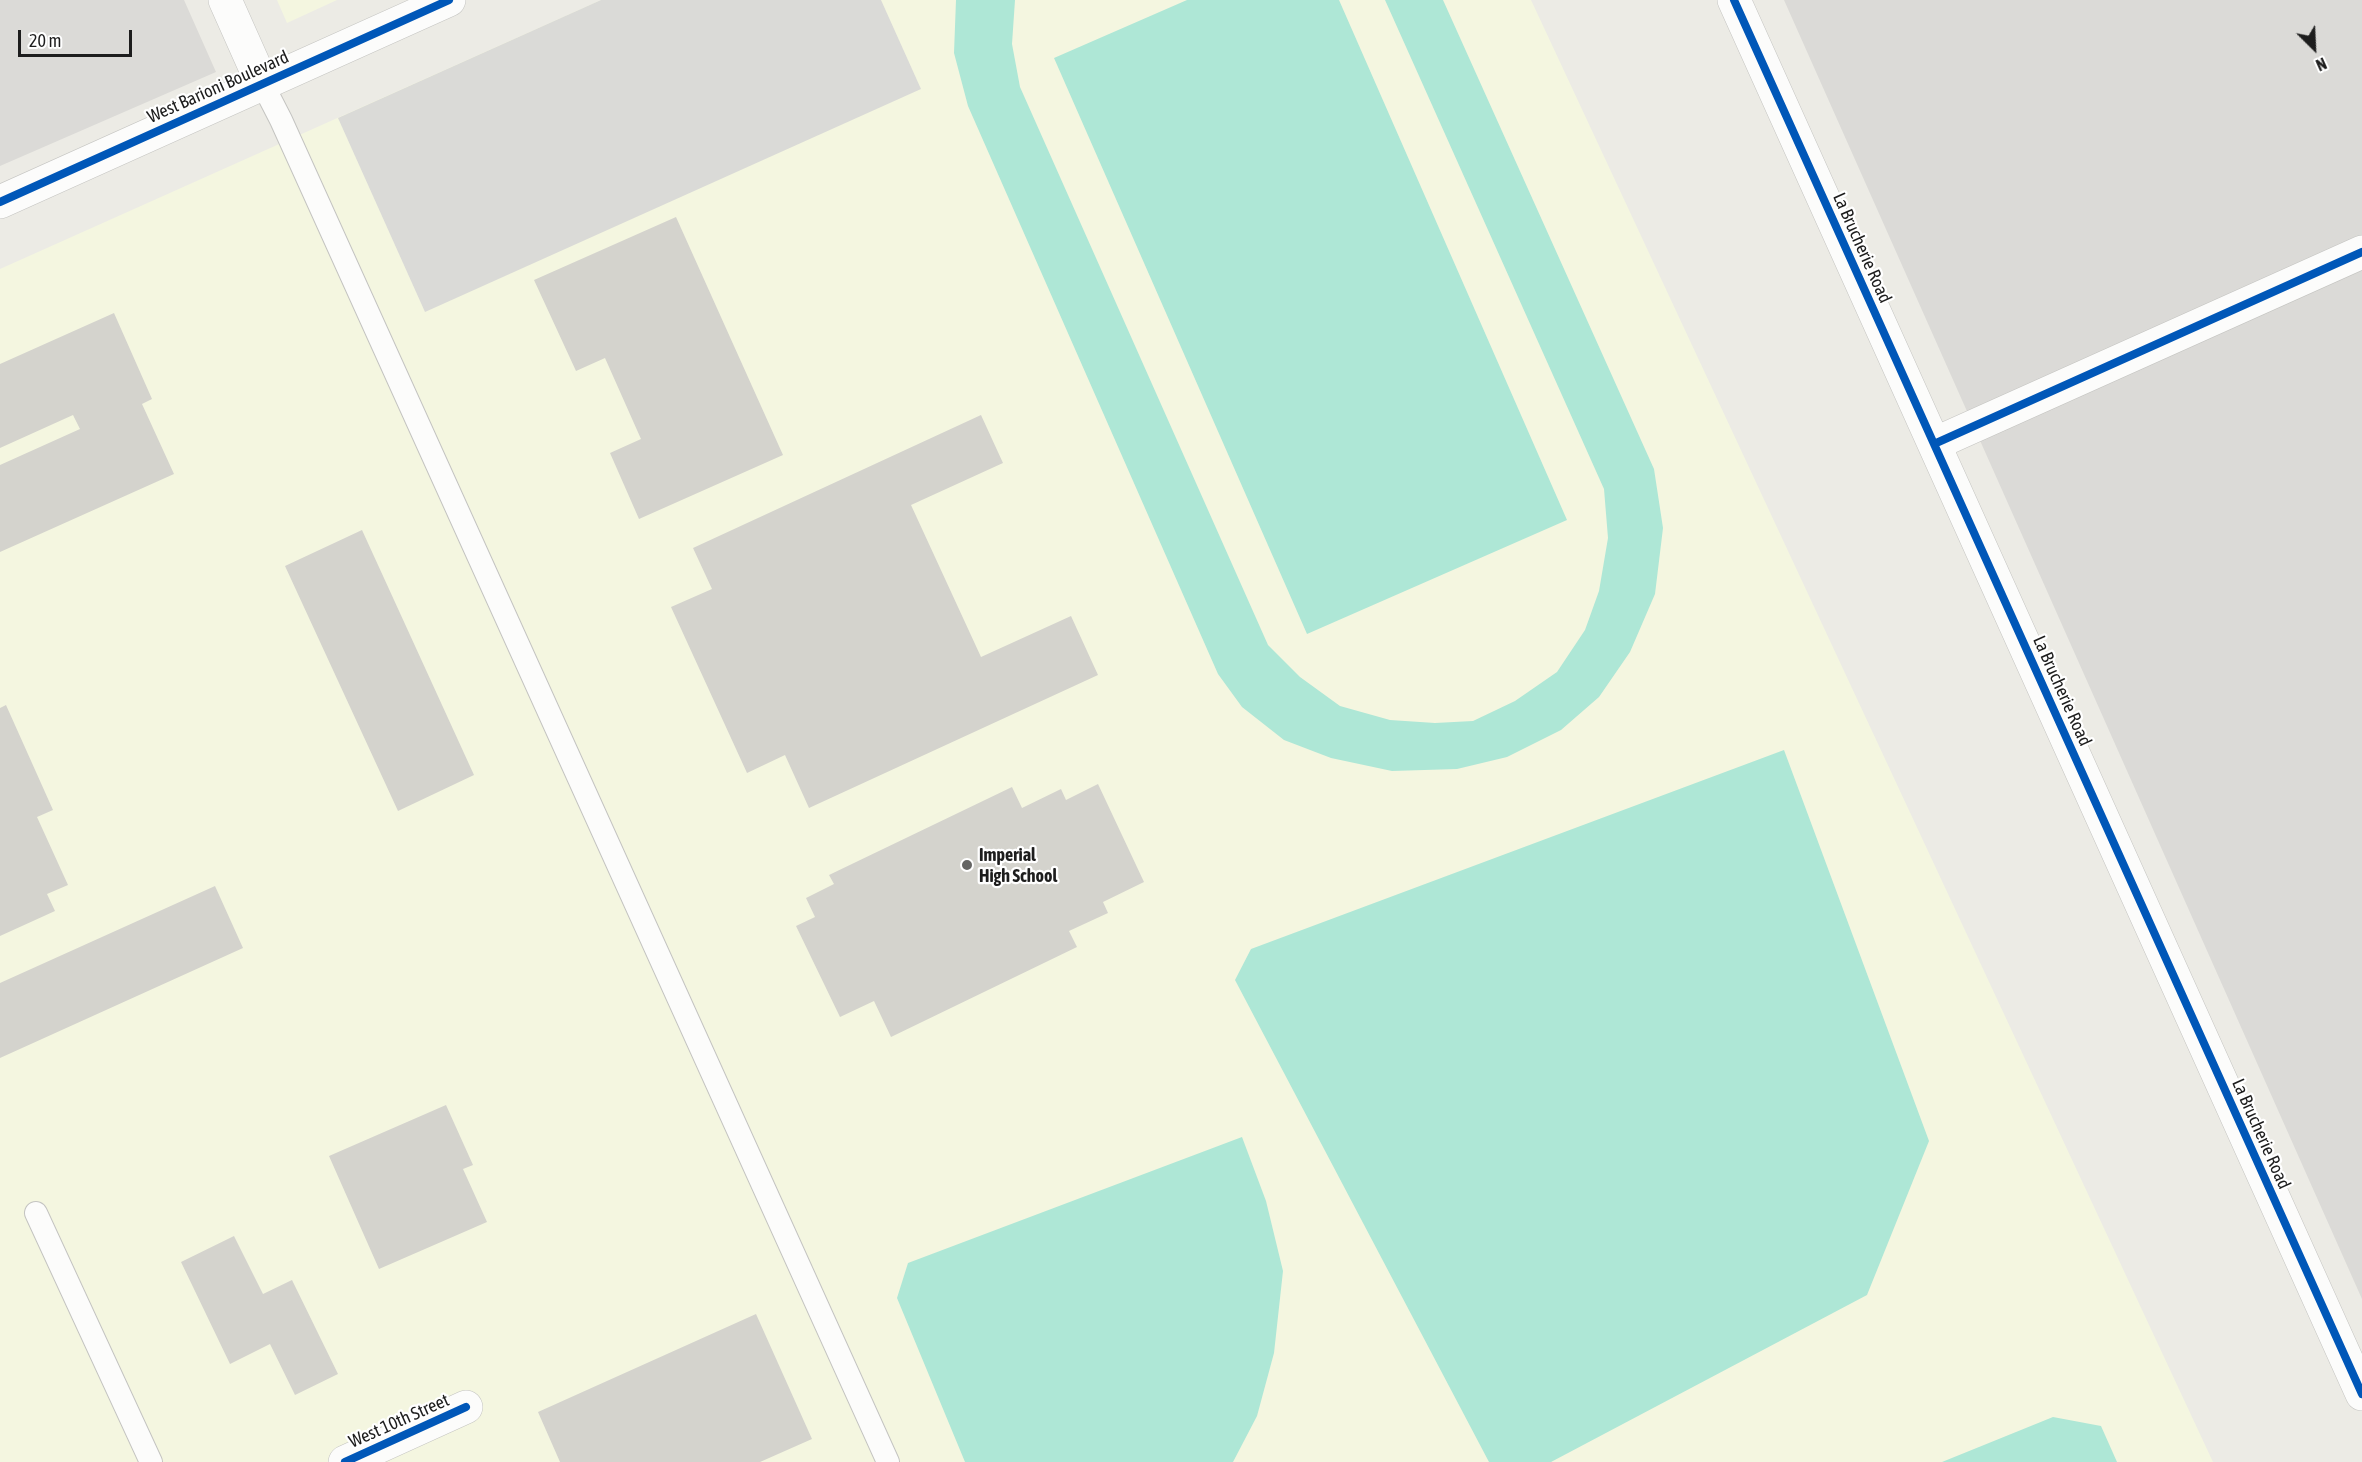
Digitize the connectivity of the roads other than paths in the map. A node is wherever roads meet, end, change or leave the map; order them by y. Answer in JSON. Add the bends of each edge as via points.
{"nodes":[{"id":1,"x":225,"y":0,"type":"edge"},
{"id":2,"x":449,"y":0,"type":"edge"},
{"id":3,"x":1734,"y":0,"type":"edge"},
{"id":4,"x":262,"y":83,"type":"junction"},
{"id":5,"x":0,"y":202,"type":"edge"},
{"id":6,"x":2362,"y":252,"type":"edge"},
{"id":7,"x":1934,"y":444,"type":"junction"},
{"id":8,"x":36,"y":1213,"type":"dead end"},
{"id":9,"x":2362,"y":1394,"type":"edge"},
{"id":10,"x":466,"y":1407,"type":"dead end"},
{"id":11,"x":151,"y":1462,"type":"edge"},
{"id":12,"x":345,"y":1462,"type":"edge"},
{"id":13,"x":888,"y":1462,"type":"edge"}],
"edges":[{"from":1,"to":4,"type":"street"},
{"from":2,"to":4,"type":"street","name":"West Barioni Boulevard"},
{"from":3,"to":7,"type":"street","name":"La Brucherie Road"},
{"from":4,"to":5,"type":"street","name":"West Barioni Boulevard"},
{"from":4,"to":13,"type":"lane"},
{"from":6,"to":7,"type":"street"},
{"from":7,"to":9,"type":"street","name":"La Brucherie Road"},
{"from":8,"to":11,"type":"lane"},
{"from":10,"to":12,"type":"street","name":"West 10th Street"}]}
